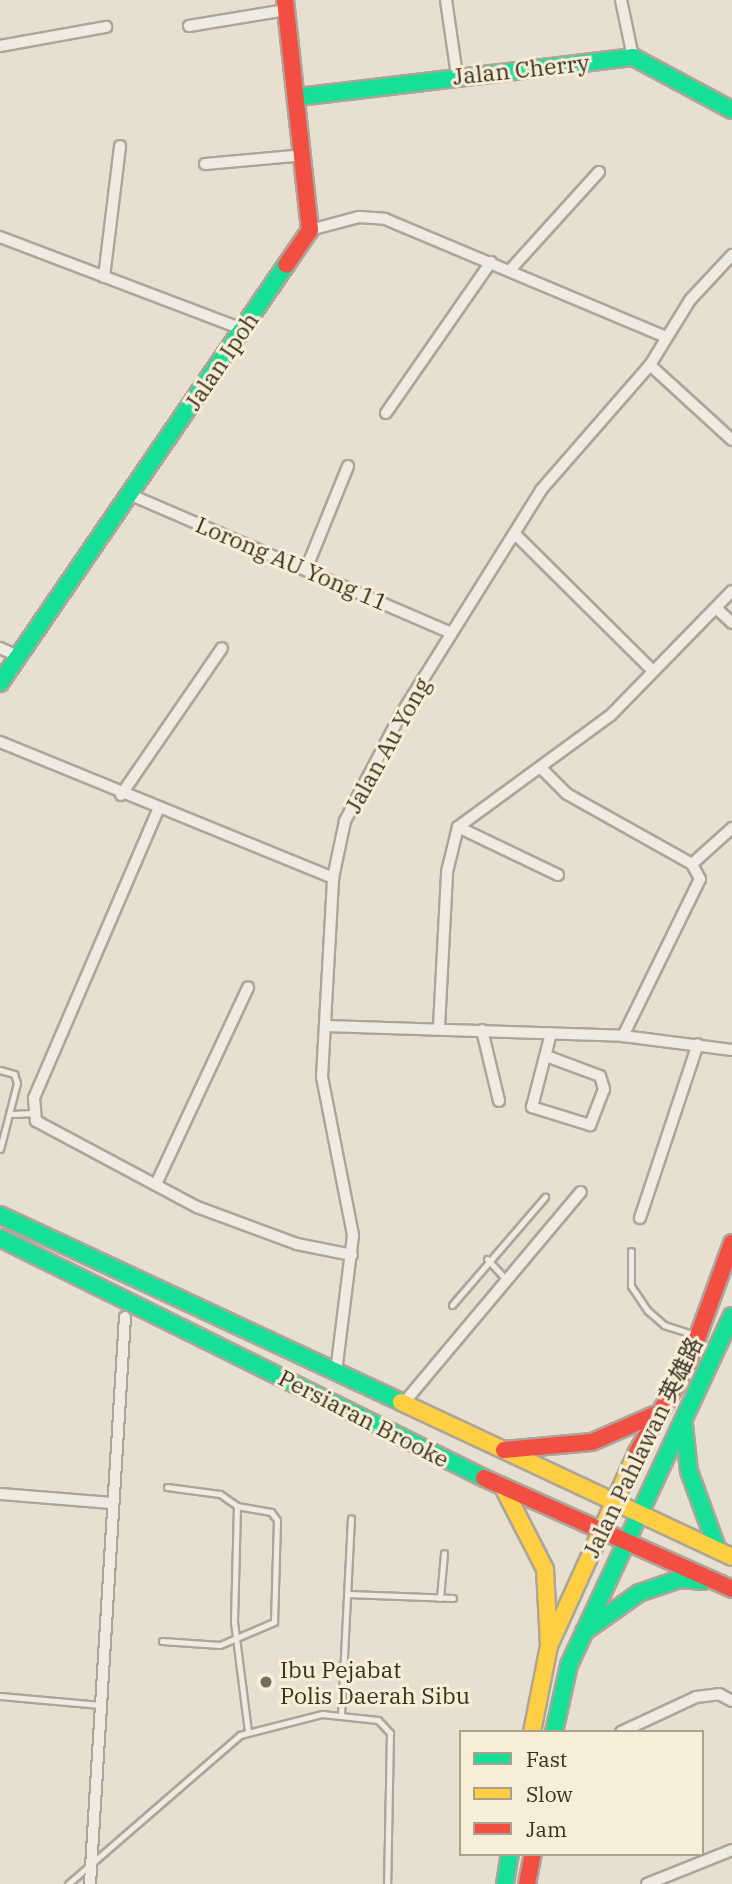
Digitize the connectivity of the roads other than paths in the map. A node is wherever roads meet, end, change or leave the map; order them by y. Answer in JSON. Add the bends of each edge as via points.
{"nodes":[{"id":1,"x":446,"y":0,"type":"edge"},
{"id":2,"x":621,"y":0,"type":"edge"},
{"id":3,"x":286,"y":5,"type":"edge"},
{"id":4,"x":189,"y":26,"type":"dead end"},
{"id":5,"x":106,"y":27,"type":"dead end"},
{"id":6,"x":0,"y":46,"type":"edge"},
{"id":7,"x":633,"y":57,"type":"junction"},
{"id":8,"x":457,"y":75,"type":"junction"},
{"id":9,"x":298,"y":97,"type":"junction"},
{"id":10,"x":730,"y":105,"type":"edge"},
{"id":11,"x":120,"y":146,"type":"dead end"},
{"id":12,"x":303,"y":155,"type":"junction"},
{"id":13,"x":205,"y":164,"type":"dead end"},
{"id":14,"x":599,"y":172,"type":"dead end"},
{"id":15,"x":310,"y":230,"type":"junction"},
{"id":16,"x":0,"y":237,"type":"edge"},
{"id":17,"x":732,"y":255,"type":"edge"},
{"id":18,"x":491,"y":262,"type":"junction"},
{"id":19,"x":511,"y":270,"type":"junction"},
{"id":20,"x":104,"y":277,"type":"junction"},
{"id":21,"x":242,"y":329,"type":"junction"},
{"id":22,"x":666,"y":337,"type":"junction"},
{"id":23,"x":650,"y":365,"type":"junction"},
{"id":24,"x":386,"y":413,"type":"dead end"},
{"id":25,"x":732,"y":440,"type":"edge"},
{"id":26,"x":348,"y":466,"type":"dead end"},
{"id":27,"x":131,"y":495,"type":"junction"},
{"id":28,"x":516,"y":535,"type":"junction"},
{"id":29,"x":307,"y":567,"type":"junction"},
{"id":30,"x":732,"y":591,"type":"edge"},
{"id":31,"x":716,"y":608,"type":"junction"},
{"id":32,"x":732,"y":623,"type":"edge"},
{"id":33,"x":452,"y":633,"type":"junction"},
{"id":34,"x":0,"y":648,"type":"edge"},
{"id":35,"x":222,"y":648,"type":"dead end"},
{"id":36,"x":17,"y":656,"type":"junction"},
{"id":37,"x":652,"y":670,"type":"junction"},
{"id":38,"x":0,"y":683,"type":"edge"},
{"id":39,"x":0,"y":742,"type":"edge"},
{"id":40,"x":542,"y":769,"type":"junction"},
{"id":41,"x":121,"y":795,"type":"junction"},
{"id":42,"x":158,"y":810,"type":"junction"},
{"id":43,"x":458,"y":827,"type":"junction"},
{"id":44,"x":732,"y":828,"type":"edge"},
{"id":45,"x":692,"y":864,"type":"junction"},
{"id":46,"x":558,"y":875,"type":"dead end"},
{"id":47,"x":333,"y":878,"type":"junction"},
{"id":48,"x":248,"y":988,"type":"dead end"},
{"id":49,"x":326,"y":1026,"type":"junction"},
{"id":50,"x":439,"y":1027,"type":"junction"},
{"id":51,"x":482,"y":1030,"type":"junction"},
{"id":52,"x":551,"y":1033,"type":"junction"},
{"id":53,"x":623,"y":1036,"type":"junction"},
{"id":54,"x":698,"y":1044,"type":"junction"},
{"id":55,"x":732,"y":1050,"type":"edge"},
{"id":56,"x":549,"y":1057,"type":"junction"},
{"id":57,"x":0,"y":1070,"type":"edge"},
{"id":58,"x":499,"y":1101,"type":"dead end"},
{"id":59,"x":33,"y":1113,"type":"junction"},
{"id":60,"x":12,"y":1114,"type":"junction"},
{"id":61,"x":0,"y":1149,"type":"edge"},
{"id":62,"x":156,"y":1184,"type":"junction"},
{"id":63,"x":581,"y":1192,"type":"dead end"},
{"id":64,"x":545,"y":1197,"type":"dead end"},
{"id":65,"x":0,"y":1215,"type":"edge"},
{"id":66,"x":640,"y":1218,"type":"dead end"},
{"id":67,"x":0,"y":1238,"type":"edge"},
{"id":68,"x":732,"y":1243,"type":"edge"},
{"id":69,"x":631,"y":1251,"type":"dead end"},
{"id":70,"x":352,"y":1255,"type":"junction"},
{"id":71,"x":488,"y":1259,"type":"junction"},
{"id":72,"x":505,"y":1278,"type":"junction"},
{"id":73,"x":452,"y":1305,"type":"dead end"},
{"id":74,"x":732,"y":1316,"type":"edge"},
{"id":75,"x":125,"y":1317,"type":"dead end"},
{"id":76,"x":698,"y":1336,"type":"junction"},
{"id":77,"x":336,"y":1371,"type":"junction"},
{"id":78,"x":402,"y":1405,"type":"junction"},
{"id":79,"x":654,"y":1415,"type":"junction"},
{"id":80,"x":684,"y":1425,"type":"junction"},
{"id":81,"x":500,"y":1450,"type":"junction"},
{"id":82,"x":167,"y":1487,"type":"dead end"},
{"id":83,"x":504,"y":1488,"type":"junction"},
{"id":84,"x":0,"y":1494,"type":"edge"},
{"id":85,"x":113,"y":1503,"type":"junction"},
{"id":86,"x":613,"y":1503,"type":"junction"},
{"id":87,"x":237,"y":1506,"type":"junction"},
{"id":88,"x":638,"y":1513,"type":"junction"},
{"id":89,"x":351,"y":1518,"type":"dead end"},
{"id":90,"x":600,"y":1531,"type":"junction"},
{"id":91,"x":625,"y":1541,"type":"junction"},
{"id":92,"x":717,"y":1548,"type":"junction"},
{"id":93,"x":444,"y":1553,"type":"dead end"},
{"id":94,"x":732,"y":1557,"type":"edge"},
{"id":95,"x":725,"y":1586,"type":"edge"},
{"id":96,"x":348,"y":1594,"type":"junction"},
{"id":97,"x":440,"y":1598,"type":"junction"},
{"id":98,"x":453,"y":1598,"type":"dead end"},
{"id":99,"x":584,"y":1632,"type":"junction"},
{"id":100,"x":162,"y":1641,"type":"dead end"},
{"id":101,"x":238,"y":1641,"type":"junction"},
{"id":102,"x":549,"y":1646,"type":"junction"},
{"id":103,"x":0,"y":1696,"type":"edge"},
{"id":104,"x":732,"y":1701,"type":"edge"},
{"id":105,"x":98,"y":1705,"type":"junction"},
{"id":106,"x":341,"y":1715,"type":"junction"},
{"id":107,"x":532,"y":1730,"type":"edge"},
{"id":108,"x":555,"y":1730,"type":"edge"},
{"id":109,"x":625,"y":1730,"type":"edge"},
{"id":110,"x":248,"y":1732,"type":"junction"},
{"id":111,"x":732,"y":1850,"type":"edge"},
{"id":112,"x":510,"y":1856,"type":"edge"},
{"id":113,"x":533,"y":1856,"type":"edge"},
{"id":114,"x":92,"y":1858,"type":"junction"},
{"id":115,"x":68,"y":1884,"type":"edge"},
{"id":116,"x":90,"y":1884,"type":"edge"},
{"id":117,"x":387,"y":1884,"type":"edge"},
{"id":118,"x":505,"y":1884,"type":"edge"},
{"id":119,"x":527,"y":1884,"type":"edge"},
{"id":120,"x":647,"y":1884,"type":"edge"}],
"edges":[{"from":1,"to":8,"type":"street"},
{"from":2,"to":7,"type":"street"},
{"from":3,"to":4,"type":"street"},
{"from":3,"to":9,"type":"main road"},
{"from":5,"to":6,"type":"street"},
{"from":7,"to":8,"type":"main road","name":"Jalan Cherry"},
{"from":7,"to":10,"type":"main road"},
{"from":8,"to":9,"type":"main road","name":"Jalan Cherry"},
{"from":9,"to":12,"type":"main road"},
{"from":11,"to":20,"type":"street"},
{"from":12,"to":13,"type":"street"},
{"from":12,"to":15,"type":"main road"},
{"from":14,"to":19,"type":"street"},
{"from":15,"to":18,"type":"street","via":[[359,217],[385,219]]},
{"from":15,"to":21,"type":"main road","name":"Jalan Ipoh"},
{"from":16,"to":20,"type":"street"},
{"from":17,"to":22,"type":"street","name":"Jalan Au Yong"},
{"from":18,"to":19,"type":"street"},
{"from":18,"to":24,"type":"street"},
{"from":19,"to":22,"type":"street"},
{"from":20,"to":21,"type":"street"},
{"from":21,"to":27,"type":"main road","name":"Jalan Ipoh"},
{"from":22,"to":23,"type":"street","name":"Jalan Au Yong"},
{"from":23,"to":25,"type":"street"},
{"from":23,"to":28,"type":"street","name":"Jalan Au Yong","via":[[541,490]]},
{"from":26,"to":29,"type":"street"},
{"from":27,"to":29,"type":"street","name":"Lorong AU Yong 11"},
{"from":27,"to":36,"type":"main road","name":"Jalan Ipoh"},
{"from":28,"to":33,"type":"street","name":"Jalan Au Yong"},
{"from":28,"to":37,"type":"street"},
{"from":29,"to":33,"type":"street","name":"Lorong AU Yong 11"},
{"from":30,"to":31,"type":"street"},
{"from":31,"to":32,"type":"street"},
{"from":31,"to":37,"type":"street"},
{"from":33,"to":47,"type":"street","name":"Jalan Au Yong","via":[[357,792]]},
{"from":34,"to":36,"type":"street"},
{"from":35,"to":41,"type":"street"},
{"from":36,"to":38,"type":"main road","name":"Jalan Ipoh"},
{"from":37,"to":40,"type":"street","via":[[611,715]]},
{"from":39,"to":41,"type":"street"},
{"from":40,"to":43,"type":"street","via":[[472,811]]},
{"from":40,"to":45,"type":"street","via":[[576,800]]},
{"from":41,"to":42,"type":"street"},
{"from":42,"to":47,"type":"street"},
{"from":42,"to":59,"type":"street","via":[[104,924]]},
{"from":43,"to":46,"type":"street"},
{"from":43,"to":50,"type":"street","via":[[447,872]]},
{"from":44,"to":45,"type":"street"},
{"from":45,"to":53,"type":"street","via":[[699,885]]},
{"from":47,"to":49,"type":"street","name":"Jalan Au Yong"},
{"from":48,"to":62,"type":"street"},
{"from":49,"to":50,"type":"street"},
{"from":49,"to":70,"type":"street","name":"Jalan Au Yong","via":[[322,1077]]},
{"from":50,"to":51,"type":"street"},
{"from":51,"to":52,"type":"street"},
{"from":51,"to":58,"type":"street"},
{"from":52,"to":53,"type":"street"},
{"from":52,"to":56,"type":"street"},
{"from":53,"to":54,"type":"street"},
{"from":54,"to":55,"type":"street"},
{"from":54,"to":66,"type":"street"},
{"from":56,"to":56,"type":"street","via":[[600,1076],[604,1089],[590,1125],[532,1107]]},
{"from":57,"to":60,"type":"lane","via":[[17,1078]]},
{"from":59,"to":60,"type":"lane"},
{"from":59,"to":62,"type":"street","via":[[41,1126]]},
{"from":60,"to":61,"type":"lane"},
{"from":62,"to":70,"type":"street","via":[[197,1207],[298,1244]]},
{"from":63,"to":72,"type":"street"},
{"from":64,"to":71,"type":"lane"},
{"from":65,"to":77,"type":"main road","name":"Persiaran Brooke"},
{"from":67,"to":83,"type":"main road","name":"Persiaran Brooke"},
{"from":68,"to":76,"type":"main road","name":"Jalan Pahlawan 英雄路"},
{"from":69,"to":76,"type":"lane","via":[[631,1286],[647,1310],[664,1325]]},
{"from":70,"to":77,"type":"street","name":"Jalan Au Yong"},
{"from":71,"to":72,"type":"lane"},
{"from":71,"to":73,"type":"lane"},
{"from":72,"to":78,"type":"street"},
{"from":74,"to":80,"type":"main road","name":"Jalan Pahlawan 英雄路"},
{"from":75,"to":85,"type":"street"},
{"from":76,"to":79,"type":"main road","name":"Jalan Pahlawan 英雄路","via":[[675,1389]]},
{"from":77,"to":78,"type":"main road","name":"Persiaran Brooke"},
{"from":78,"to":81,"type":"main road","name":"Persiaran Brooke"},
{"from":79,"to":81,"type":"main road","via":[[592,1442]]},
{"from":79,"to":86,"type":"main road","name":"Jalan Pahlawan 英雄路"},
{"from":80,"to":88,"type":"main road","name":"Jalan Pahlawan 英雄路"},
{"from":80,"to":92,"type":"main road","via":[[689,1471]]},
{"from":81,"to":86,"type":"main road","name":"Persiaran Brooke"},
{"from":82,"to":87,"type":"lane","via":[[220,1494]]},
{"from":83,"to":90,"type":"main road","name":"Persiaran Brooke"},
{"from":83,"to":102,"type":"main road","via":[[545,1569]]},
{"from":84,"to":85,"type":"street"},
{"from":85,"to":105,"type":"street"},
{"from":86,"to":88,"type":"main road","name":"Persiaran Brooke"},
{"from":86,"to":90,"type":"main road","name":"Jalan Pahlawan 英雄路"},
{"from":87,"to":101,"type":"lane"},
{"from":87,"to":101,"type":"lane","via":[[271,1512],[281,1534],[274,1622]]},
{"from":88,"to":91,"type":"main road","name":"Jalan Pahlawan 英雄路"},
{"from":88,"to":92,"type":"main road","name":"Persiaran Brooke"},
{"from":89,"to":96,"type":"lane"},
{"from":90,"to":91,"type":"main road","name":"Persiaran Brooke"},
{"from":90,"to":102,"type":"main road","name":"Jalan Pahlawan 英雄路"},
{"from":91,"to":95,"type":"main road","name":"Persiaran Brooke"},
{"from":91,"to":99,"type":"main road","name":"Jalan Pahlawan 英雄路"},
{"from":92,"to":94,"type":"main road","name":"Persiaran Brooke"},
{"from":93,"to":97,"type":"lane"},
{"from":95,"to":99,"type":"main road","via":[[661,1584],[615,1606]]},
{"from":96,"to":97,"type":"lane"},
{"from":96,"to":106,"type":"lane"},
{"from":97,"to":98,"type":"lane"},
{"from":99,"to":108,"type":"main road","name":"Jalan Pahlawan 英雄路"},
{"from":100,"to":101,"type":"lane"},
{"from":101,"to":110,"type":"lane"},
{"from":102,"to":107,"type":"main road","name":"Jalan Pahlawan 英雄路"},
{"from":103,"to":105,"type":"lane"},
{"from":104,"to":109,"type":"street","via":[[719,1694],[696,1697]]},
{"from":105,"to":114,"type":"street"},
{"from":106,"to":110,"type":"lane","via":[[288,1719]]},
{"from":106,"to":117,"type":"lane","via":[[378,1720],[390,1733]]},
{"from":110,"to":114,"type":"lane"},
{"from":111,"to":120,"type":"street"},
{"from":112,"to":118,"type":"main road"},
{"from":113,"to":119,"type":"main road"},
{"from":114,"to":115,"type":"lane"},
{"from":114,"to":116,"type":"street"}]}
